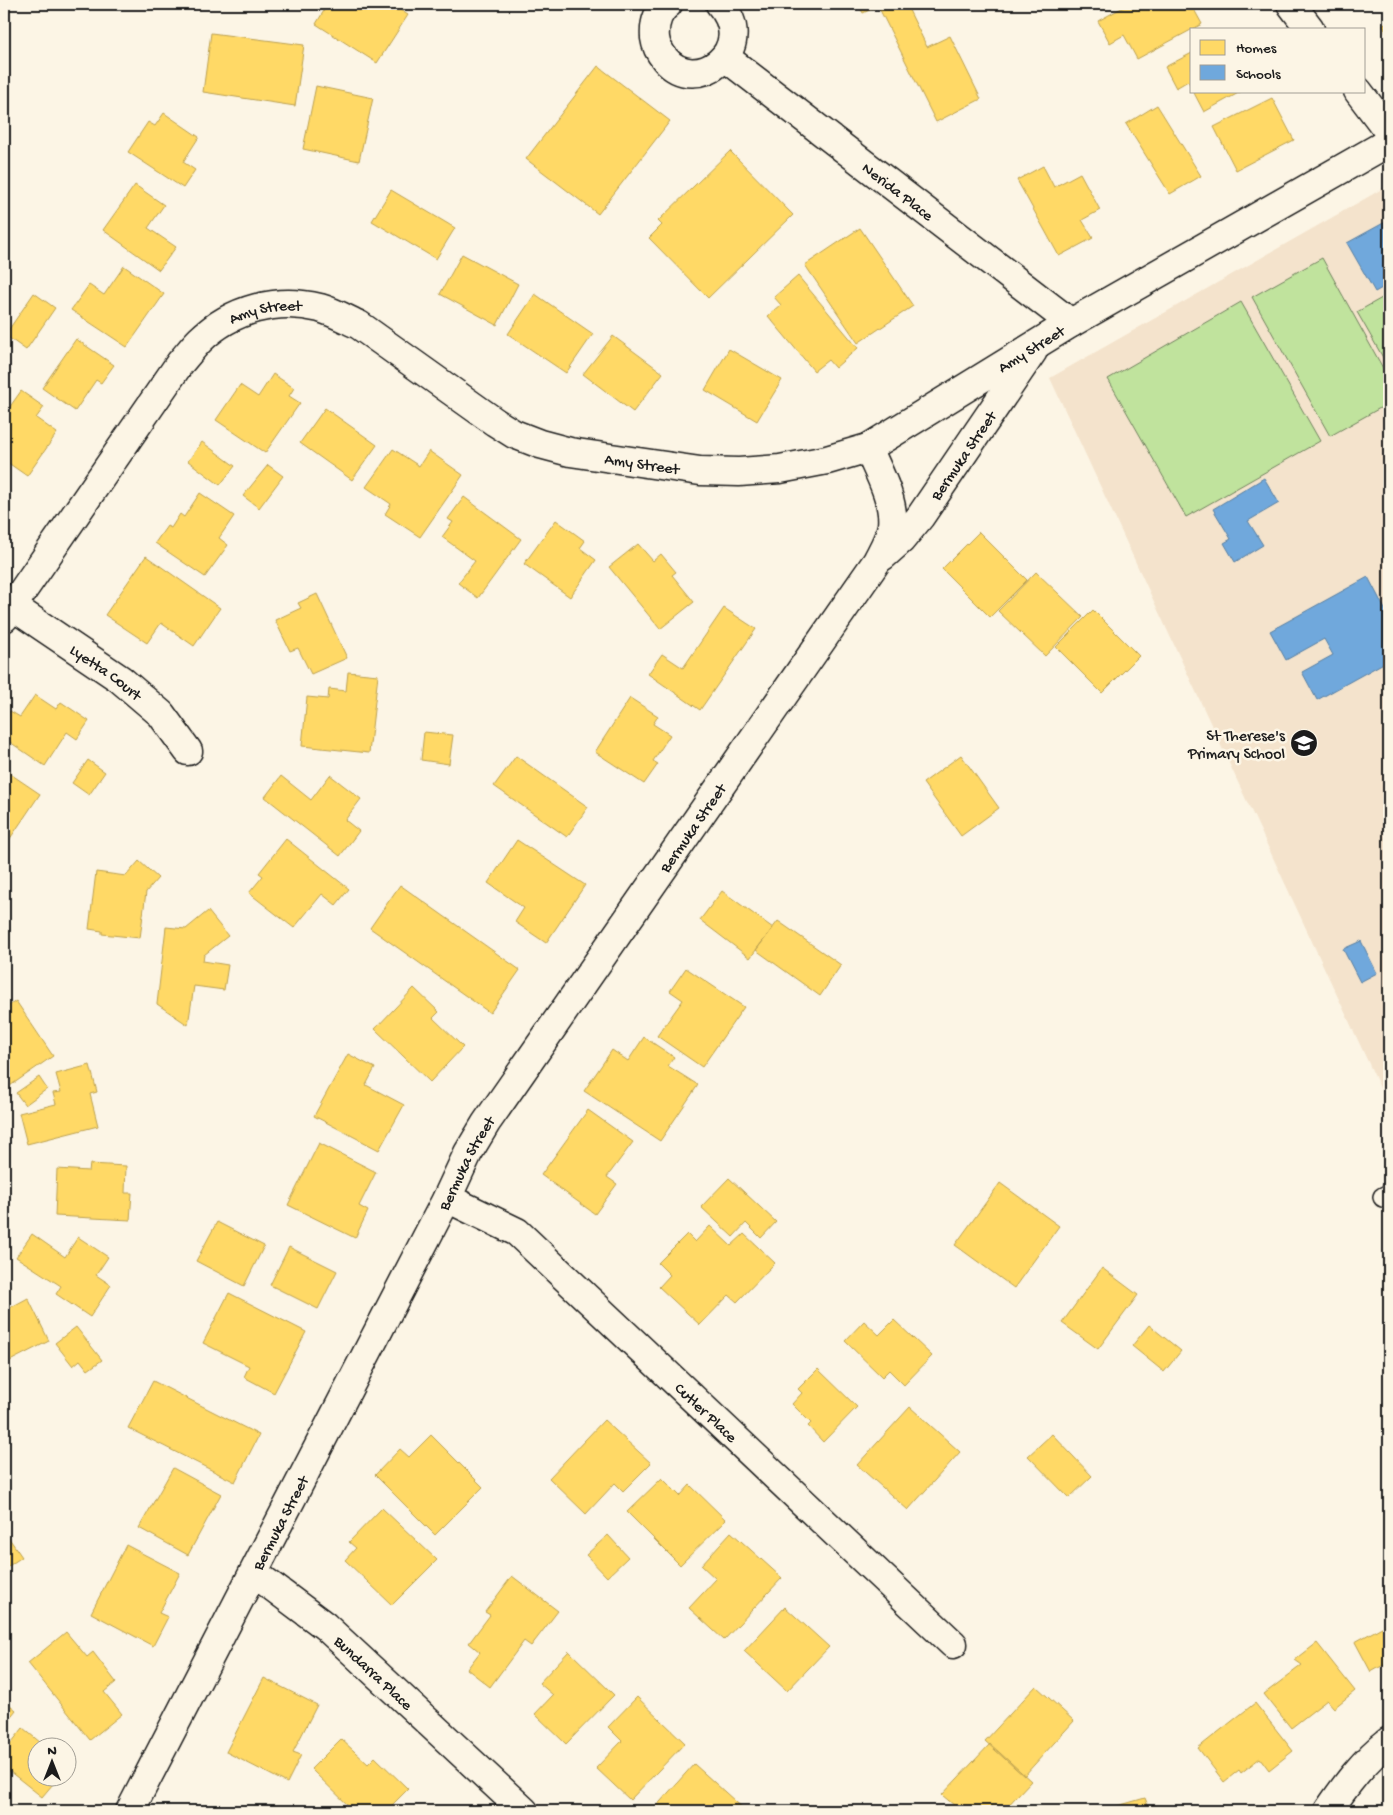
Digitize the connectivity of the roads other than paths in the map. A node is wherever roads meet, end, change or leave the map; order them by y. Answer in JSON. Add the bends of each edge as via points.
{"nodes":[{"id":1,"x":668,"y":4,"type":"edge"},
{"id":2,"x":720,"y":4,"type":"edge"},
{"id":3,"x":1291,"y":4,"type":"edge"},
{"id":4,"x":1309,"y":28,"type":"edge"},
{"id":5,"x":725,"y":58,"type":"junction"},
{"id":6,"x":1359,"y":92,"type":"edge"},
{"id":7,"x":1389,"y":132,"type":"edge"},
{"id":8,"x":1389,"y":142,"type":"edge"},
{"id":9,"x":1071,"y":322,"type":"junction"},
{"id":10,"x":1038,"y":343,"type":"junction"},
{"id":11,"x":868,"y":448,"type":"junction"},
{"id":12,"x":877,"y":560,"type":"junction"},
{"id":13,"x":8,"y":612,"type":"edge"},
{"id":14,"x":188,"y":751,"type":"dead end"},
{"id":15,"x":447,"y":1198,"type":"junction"},
{"id":16,"x":254,"y":1573,"type":"junction"},
{"id":17,"x":953,"y":1644,"type":"dead end"},
{"id":18,"x":1389,"y":1741,"type":"edge"},
{"id":19,"x":488,"y":1778,"type":"junction"},
{"id":20,"x":130,"y":1811,"type":"edge"},
{"id":21,"x":504,"y":1811,"type":"edge"},
{"id":22,"x":524,"y":1811,"type":"edge"},
{"id":23,"x":1328,"y":1811,"type":"edge"}],
"edges":[{"from":1,"to":5,"type":"street","via":[[658,17],[655,42],[668,63],[691,72],[704,71]]},
{"from":2,"to":5,"type":"street","via":[[732,24],[731,47]]},
{"from":3,"to":4,"type":"street"},
{"from":5,"to":9,"type":"street","name":"Nerida Place"},
{"from":6,"to":7,"type":"street"},
{"from":8,"to":9,"type":"street","name":"Amy Street"},
{"from":9,"to":10,"type":"street","name":"Amy Street"},
{"from":10,"to":11,"type":"street","name":"Amy Street"},
{"from":10,"to":12,"type":"street","name":"Bermuka Street","via":[[920,517],[902,540]]},
{"from":11,"to":12,"type":"street","name":"Bermuka Street","via":[[892,510],[888,539]]},
{"from":11,"to":13,"type":"street","name":"Amy Street","via":[[780,469],[739,472],[700,471],[570,452],[514,434],[359,325],[339,315],[300,304],[256,308],[217,326],[180,363]]},
{"from":12,"to":15,"type":"street","name":"Bermuka Street","via":[[486,1123]]},
{"from":13,"to":14,"type":"street","name":"Lyetta Court","via":[[120,679],[161,714]]},
{"from":15,"to":16,"type":"street","name":"Bermuka Street"},
{"from":15,"to":17,"type":"street","name":"Cutler Place","via":[[516,1232]]},
{"from":16,"to":19,"type":"street","name":"Bundarra Place","via":[[325,1626]]},
{"from":16,"to":20,"type":"street","name":"Bermuka Street"},
{"from":18,"to":23,"type":"street","via":[[1365,1763]]},
{"from":19,"to":21,"type":"street","name":"Bundarra Place"},
{"from":19,"to":22,"type":"street","name":"Bundarra Place"}]}
